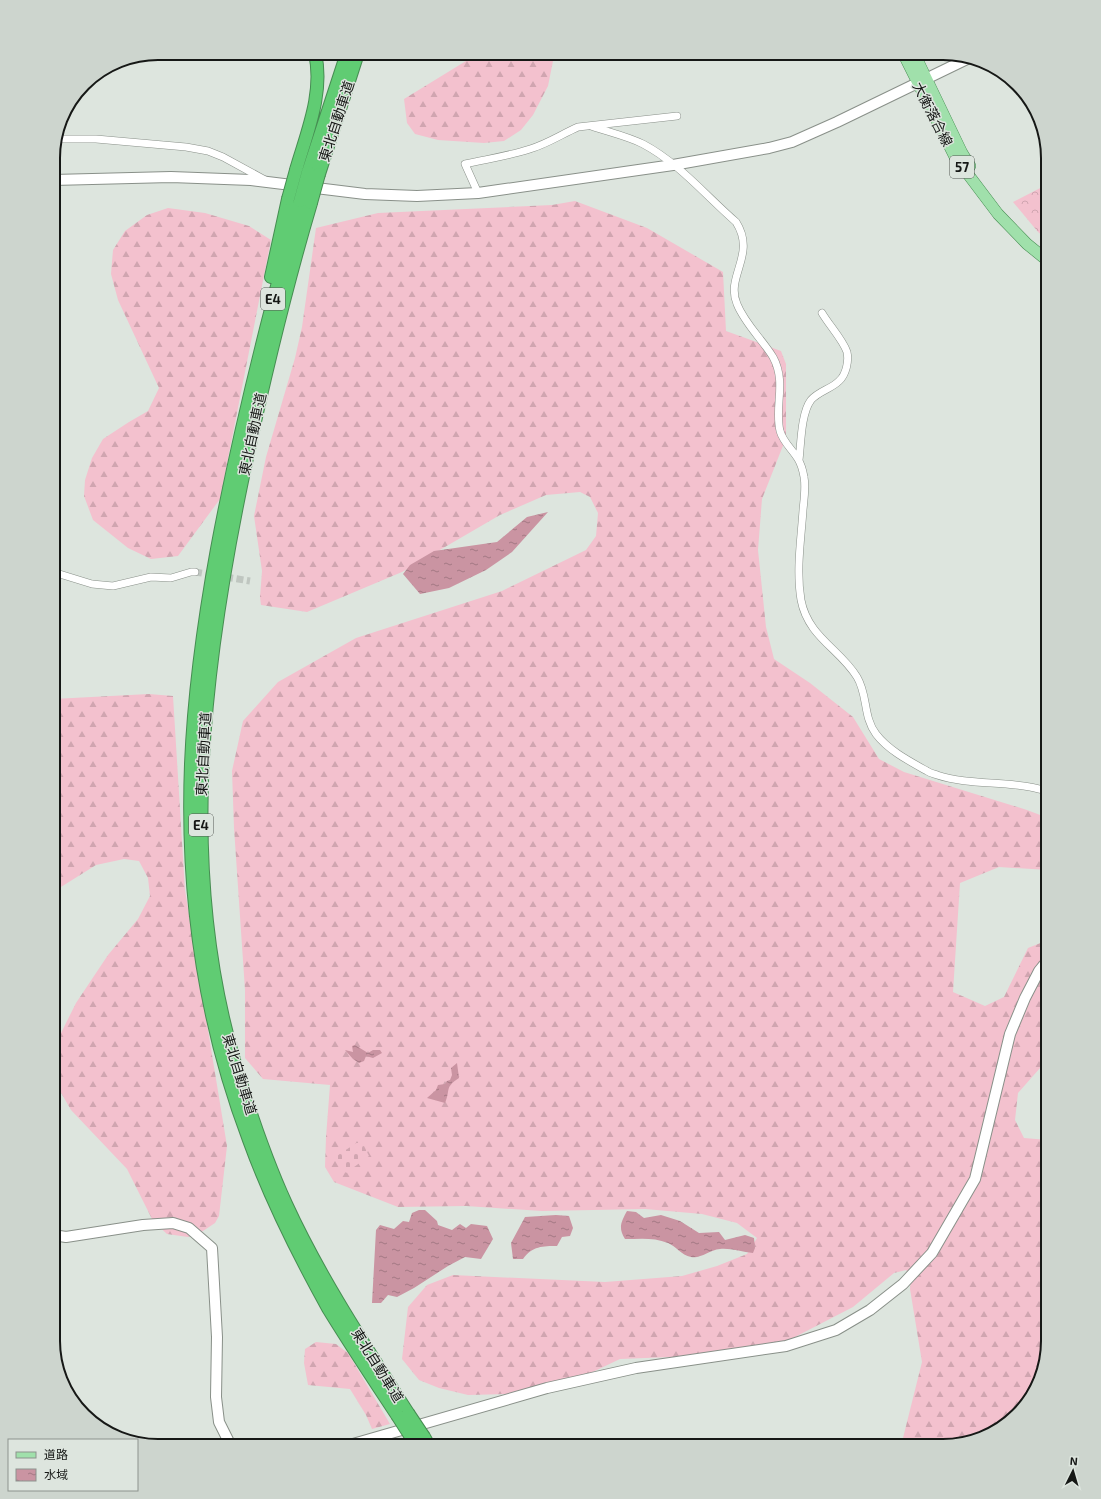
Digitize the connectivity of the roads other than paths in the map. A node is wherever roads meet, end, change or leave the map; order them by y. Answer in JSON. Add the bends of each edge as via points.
{"nodes":[{"id":1,"x":316,"y":60,"type":"edge"},
{"id":2,"x":345,"y":60,"type":"edge"},
{"id":3,"x":356,"y":60,"type":"edge"},
{"id":4,"x":362,"y":60,"type":"edge"},
{"id":5,"x":908,"y":60,"type":"edge"},
{"id":6,"x":916,"y":60,"type":"edge"},
{"id":7,"x":962,"y":62,"type":"edge"},
{"id":8,"x":922,"y":81,"type":"junction"},
{"id":9,"x":678,"y":116,"type":"dead end"},
{"id":10,"x":334,"y":126,"type":"junction"},
{"id":11,"x":591,"y":126,"type":"junction"},
{"id":12,"x":62,"y":139,"type":"edge"},
{"id":13,"x":673,"y":165,"type":"junction"},
{"id":14,"x":308,"y":172,"type":"junction"},
{"id":15,"x":60,"y":180,"type":"edge"},
{"id":16,"x":271,"y":183,"type":"junction"},
{"id":17,"x":478,"y":193,"type":"junction"},
{"id":18,"x":299,"y":201,"type":"junction"},
{"id":19,"x":1041,"y":246,"type":"edge"},
{"id":20,"x":1041,"y":255,"type":"edge"},
{"id":21,"x":822,"y":314,"type":"dead end"},
{"id":22,"x":799,"y":460,"type":"junction"},
{"id":23,"x":195,"y":572,"type":"tunnel mouth"},
{"id":24,"x":60,"y":574,"type":"edge"},
{"id":25,"x":1041,"y":789,"type":"edge"},
{"id":26,"x":1041,"y":970,"type":"edge"},
{"id":27,"x":60,"y":1236,"type":"edge"},
{"id":28,"x":402,"y":1414,"type":"junction"},
{"id":29,"x":228,"y":1439,"type":"edge"},
{"id":30,"x":370,"y":1439,"type":"edge"},
{"id":31,"x":418,"y":1439,"type":"edge"}],
"edges":[{"from":1,"to":14,"type":"highway","via":[[316,99]]},
{"from":2,"to":14,"type":"highway","name":"東北自動車道","number":"E4"},
{"from":3,"to":10,"type":"highway","name":"東北自動車道","number":"E4"},
{"from":4,"to":10,"type":"highway","via":[[348,100]]},
{"from":5,"to":8,"type":"main road","name":"大衡落合線","number":"57"},
{"from":6,"to":8,"type":"main road","name":"大衡落合線","number":"57"},
{"from":7,"to":8,"type":"street"},
{"from":8,"to":13,"type":"street","via":[[792,142]]},
{"from":8,"to":19,"type":"main road","name":"大衡落合線","number":"57","via":[[981,182],[1002,208]]},
{"from":8,"to":20,"type":"main road","name":"大衡落合線","number":"57","via":[[955,157],[998,214]]},
{"from":9,"to":11,"type":"street"},
{"from":10,"to":14,"type":"highway","name":"東北自動車道","number":"E4"},
{"from":11,"to":13,"type":"street","via":[[642,144]]},
{"from":11,"to":17,"type":"street","via":[[578,127],[528,150],[466,164]]},
{"from":12,"to":16,"type":"street","via":[[96,139],[201,150],[223,157]]},
{"from":13,"to":17,"type":"street"},
{"from":13,"to":22,"type":"street","via":[[736,222],[741,231],[744,241],[742,260],[734,293],[743,316],[777,368],[780,432]]},
{"from":14,"to":18,"type":"highway","name":"東北自動車道","number":"E4","bridge":true},
{"from":15,"to":16,"type":"street","via":[[172,177]]},
{"from":16,"to":17,"type":"street","via":[[365,194],[417,196]]},
{"from":18,"to":28,"type":"highway","name":"東北自動車道","number":"E4","via":[[295,258],[259,400],[235,513],[208,684],[202,764],[201,850],[204,894],[222,1016],[235,1066],[272,1168],[286,1204],[316,1263]]},
{"from":18,"to":28,"type":"highway","name":"東北自動車道","number":"E4","via":[[248,398],[204,625],[191,765],[194,895],[212,1018],[225,1068],[261,1172],[283,1222],[326,1303]]},
{"from":21,"to":22,"type":"street","via":[[847,353],[847,364],[839,381],[811,400],[804,420]]},
{"from":22,"to":25,"type":"street","via":[[805,482],[799,570],[804,613],[821,638],[857,677],[870,725],[876,734],[886,745],[926,771],[959,781]]},
{"from":23,"to":24,"type":"street","via":[[171,578],[151,577],[113,586],[92,584]]},
{"from":26,"to":30,"type":"street","via":[[1025,998],[1010,1034],[974,1179],[932,1253],[903,1284],[870,1310],[836,1330],[786,1346],[636,1368],[539,1390]]},
{"from":27,"to":29,"type":"street","via":[[173,1222],[189,1228],[212,1248],[217,1337],[216,1396],[219,1422]]},
{"from":28,"to":31,"type":"highway","name":"東北自動車道","number":"E4","bridge":true}]}
